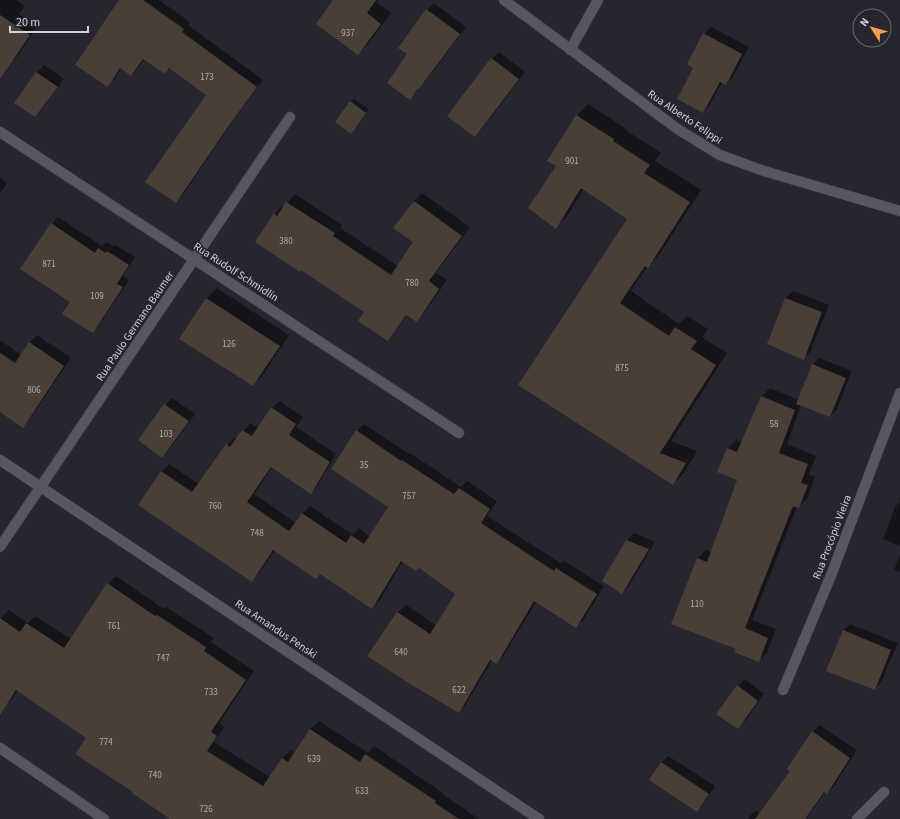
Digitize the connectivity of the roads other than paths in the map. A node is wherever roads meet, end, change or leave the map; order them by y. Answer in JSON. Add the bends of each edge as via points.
{"nodes":[{"id":1,"x":504,"y":0,"type":"edge"},
{"id":2,"x":598,"y":0,"type":"edge"},
{"id":3,"x":570,"y":50,"type":"junction"},
{"id":4,"x":290,"y":117,"type":"dead end"},
{"id":5,"x":0,"y":132,"type":"edge"},
{"id":6,"x":900,"y":211,"type":"edge"},
{"id":7,"x":194,"y":259,"type":"junction"},
{"id":8,"x":900,"y":392,"type":"edge"},
{"id":9,"x":459,"y":433,"type":"dead end"},
{"id":10,"x":0,"y":460,"type":"edge"},
{"id":11,"x":41,"y":487,"type":"junction"},
{"id":12,"x":0,"y":548,"type":"edge"},
{"id":13,"x":783,"y":690,"type":"dead end"},
{"id":14,"x":0,"y":748,"type":"edge"},
{"id":15,"x":884,"y":792,"type":"dead end"},
{"id":16,"x":104,"y":819,"type":"edge"},
{"id":17,"x":540,"y":819,"type":"edge"},
{"id":18,"x":857,"y":819,"type":"edge"}],
"edges":[{"from":1,"to":3,"type":"street","name":"Rua Alberto Felippi"},
{"from":2,"to":3,"type":"street"},
{"from":3,"to":6,"type":"street","name":"Rua Alberto Felippi","via":[[679,130],[720,155],[764,171]]},
{"from":4,"to":7,"type":"street","name":"Rua Paulo Germano Baumer"},
{"from":5,"to":7,"type":"street","name":"Rua Rudolf Schmidlin"},
{"from":7,"to":9,"type":"street","name":"Rua Rudolf Schmidlin"},
{"from":7,"to":11,"type":"street","name":"Rua Paulo Germano Baumer"},
{"from":8,"to":13,"type":"street","name":"Rua Procópio Vieira","via":[[830,578]]},
{"from":10,"to":11,"type":"street","name":"Rua Amandus Penski"},
{"from":11,"to":12,"type":"street","name":"Rua Paulo Germano Baumer"},
{"from":11,"to":17,"type":"street","name":"Rua Amandus Penski"},
{"from":14,"to":16,"type":"street"},
{"from":15,"to":18,"type":"street"}]}
